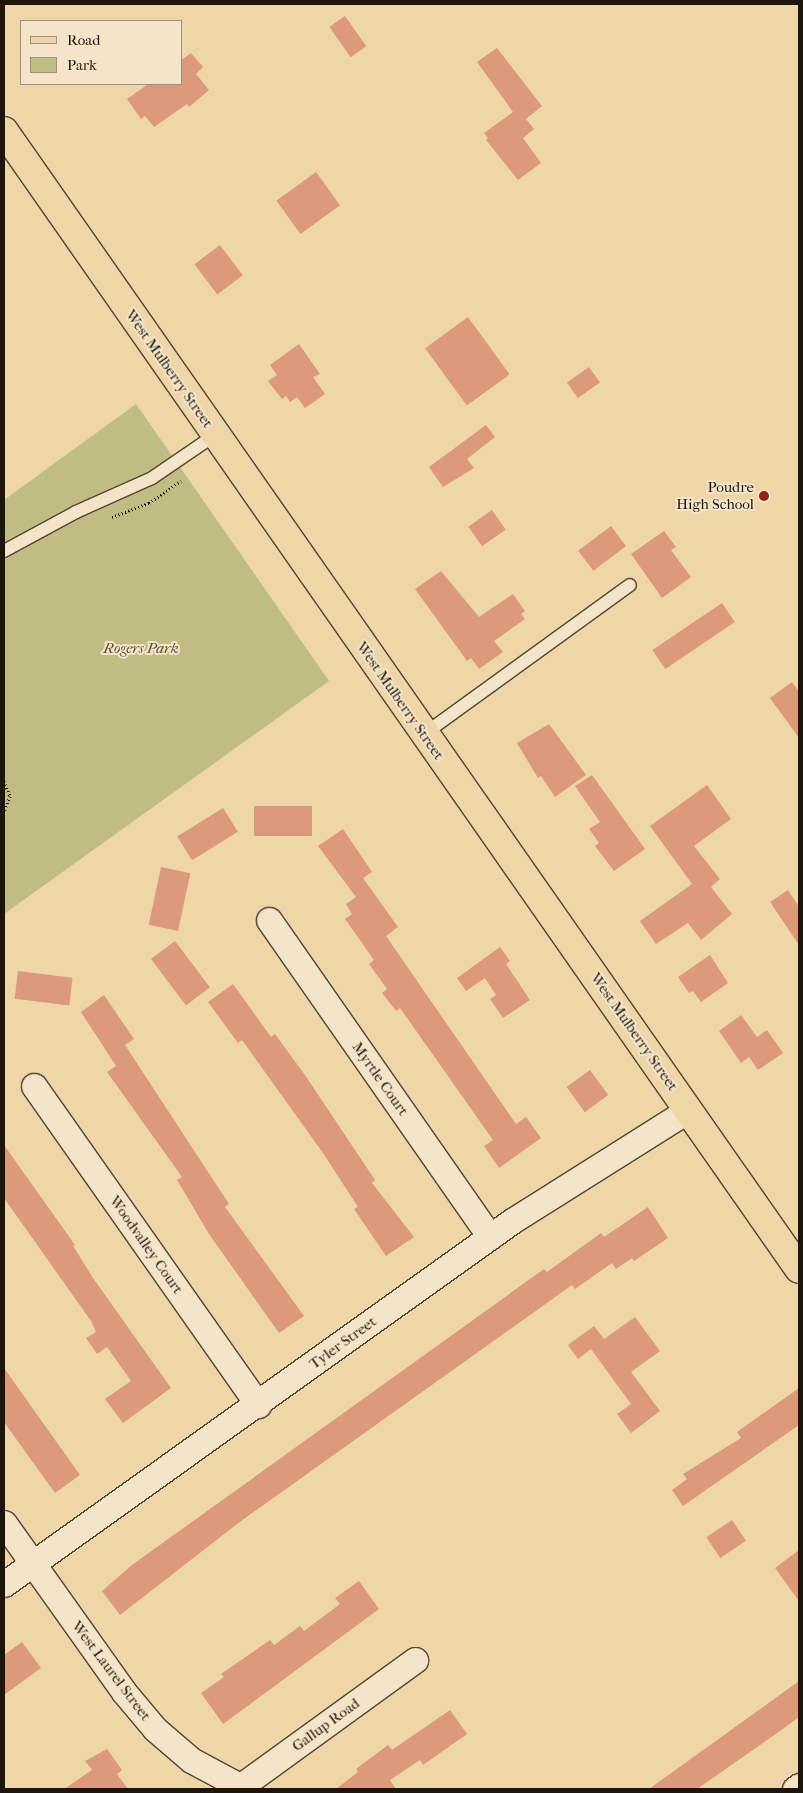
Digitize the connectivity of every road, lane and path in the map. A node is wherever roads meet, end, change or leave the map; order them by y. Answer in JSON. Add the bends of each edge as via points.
{"nodes":[{"id":1,"x":4,"y":131,"type":"edge"},
{"id":2,"x":215,"y":435,"type":"junction"},
{"id":3,"x":4,"y":551,"type":"edge"},
{"id":4,"x":630,"y":585,"type":"dead end"},
{"id":5,"x":424,"y":734,"type":"junction"},
{"id":6,"x":4,"y":781,"type":"edge"},
{"id":7,"x":4,"y":812,"type":"edge"},
{"id":8,"x":269,"y":920,"type":"dead end"},
{"id":9,"x":34,"y":1086,"type":"dead end"},
{"id":10,"x":688,"y":1110,"type":"junction"},
{"id":11,"x":490,"y":1237,"type":"junction"},
{"id":12,"x":799,"y":1269,"type":"edge"},
{"id":13,"x":258,"y":1404,"type":"junction"},
{"id":14,"x":4,"y":1524,"type":"edge"},
{"id":15,"x":32,"y":1564,"type":"junction"},
{"id":16,"x":4,"y":1584,"type":"edge"},
{"id":17,"x":415,"y":1660,"type":"dead end"},
{"id":18,"x":799,"y":1786,"type":"edge"},
{"id":19,"x":241,"y":1788,"type":"edge"},
{"id":20,"x":795,"y":1789,"type":"edge"}],
"edges":[{"from":1,"to":2,"type":"main road","name":"West Mulberry Street"},
{"from":2,"to":3,"type":"lane","via":[[152,478],[76,512]]},
{"from":2,"to":5,"type":"main road","name":"West Mulberry Street"},
{"from":4,"to":5,"type":"lane"},
{"from":5,"to":10,"type":"main road","name":"West Mulberry Street"},
{"from":6,"to":7,"type":"path","via":[[10,796]]},
{"from":8,"to":11,"type":"street","name":"Myrtle Court"},
{"from":9,"to":13,"type":"street","name":"Woodvalley Court"},
{"from":10,"to":11,"type":"street","name":"Tyler Street"},
{"from":10,"to":12,"type":"main road","name":"West Mulberry Street"},
{"from":11,"to":13,"type":"street","name":"Tyler Street"},
{"from":13,"to":15,"type":"street","name":"Tyler Street"},
{"from":14,"to":15,"type":"street","name":"West Laurel Street"},
{"from":15,"to":16,"type":"street","name":"Tyler Street"},
{"from":15,"to":19,"type":"street","name":"West Laurel Street","via":[[124,1692],[155,1729],[191,1760]]},
{"from":17,"to":19,"type":"street","name":"Gallup Road"},
{"from":18,"to":20,"type":"street"}]}
